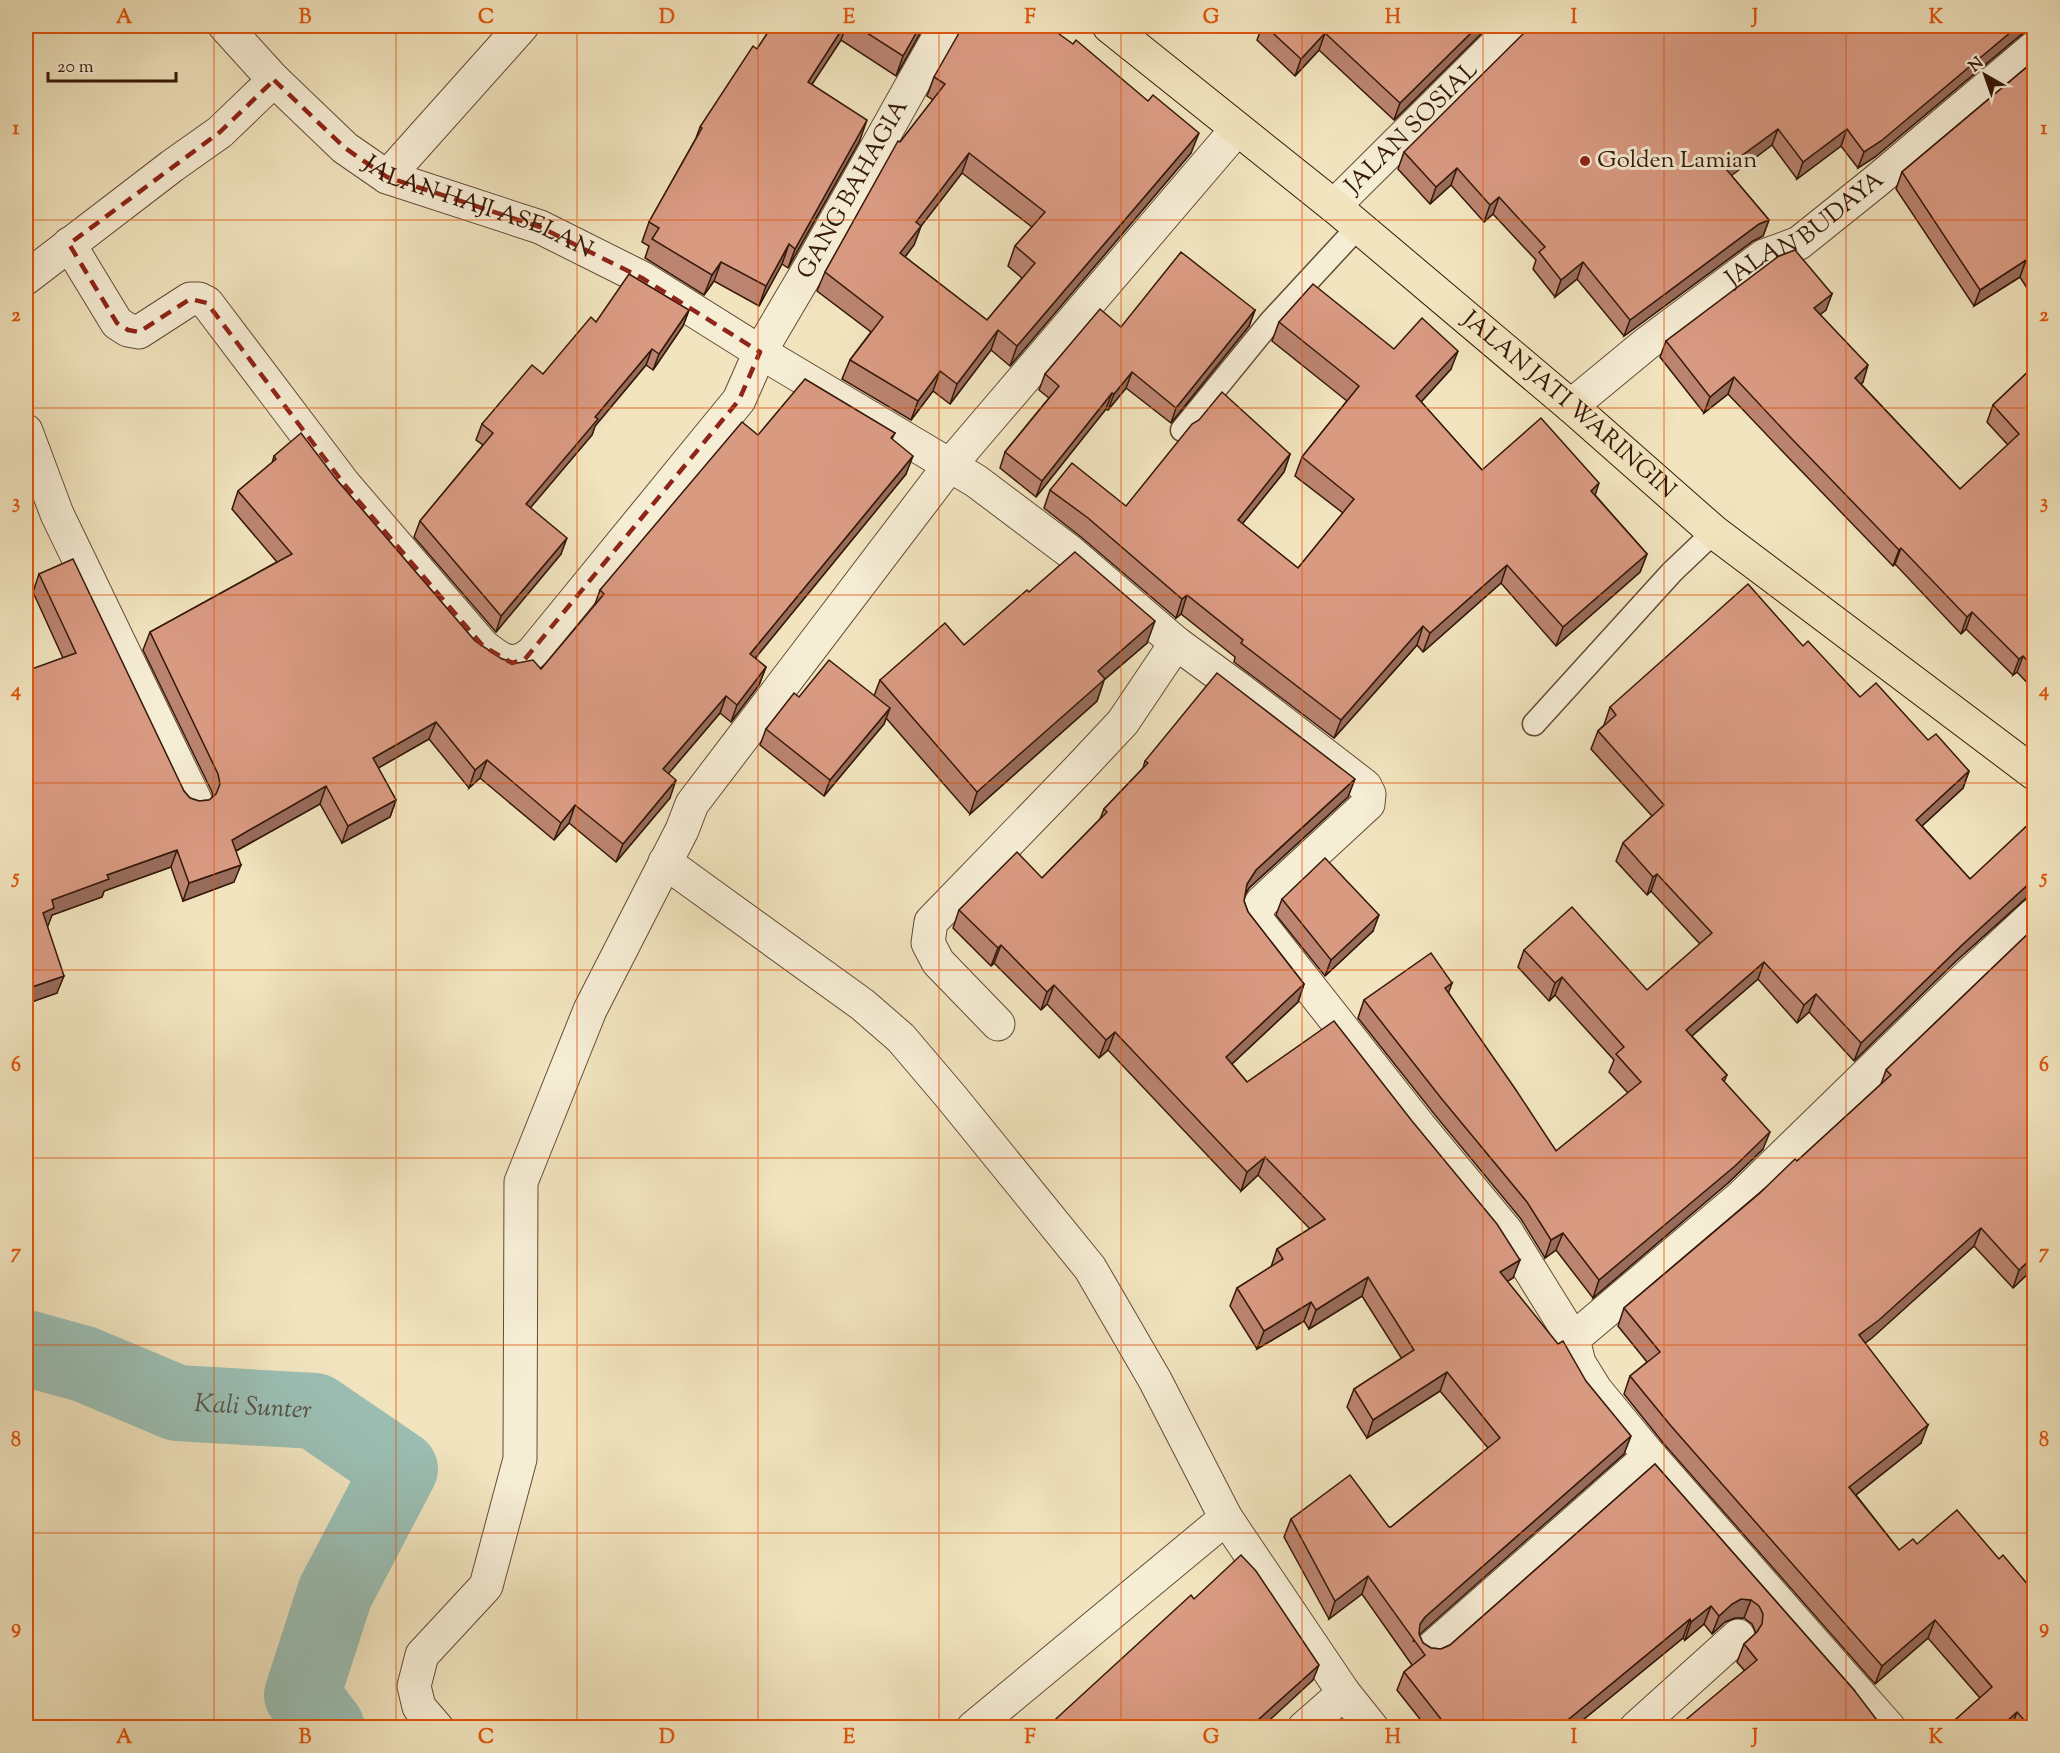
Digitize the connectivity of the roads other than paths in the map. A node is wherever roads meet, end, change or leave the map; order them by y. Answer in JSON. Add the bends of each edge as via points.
{"nodes":[{"id":1,"x":225,"y":26,"type":"edge"},
{"id":2,"x":522,"y":26,"type":"edge"},
{"id":3,"x":945,"y":26,"type":"edge"},
{"id":4,"x":1109,"y":26,"type":"edge"},
{"id":5,"x":1515,"y":26,"type":"edge"},
{"id":6,"x":2034,"y":48,"type":"edge"},
{"id":7,"x":274,"y":80,"type":"junction"},
{"id":8,"x":1237,"y":129,"type":"junction"},
{"id":9,"x":387,"y":177,"type":"junction"},
{"id":10,"x":1346,"y":216,"type":"junction"},
{"id":11,"x":69,"y":244,"type":"junction"},
{"id":12,"x":26,"y":278,"type":"edge"},
{"id":13,"x":760,"y":352,"type":"junction"},
{"id":14,"x":1571,"y":406,"type":"junction"},
{"id":15,"x":1182,"y":430,"type":"dead end"},
{"id":16,"x":26,"y":431,"type":"edge"},
{"id":17,"x":950,"y":465,"type":"junction"},
{"id":18,"x":1714,"y":532,"type":"junction"},
{"id":19,"x":1176,"y":643,"type":"junction"},
{"id":20,"x":1534,"y":724,"type":"dead end"},
{"id":21,"x":2034,"y":772,"type":"edge"},
{"id":22,"x":195,"y":800,"type":"edge"},
{"id":23,"x":664,"y":862,"type":"junction"},
{"id":24,"x":2034,"y":915,"type":"edge"},
{"id":25,"x":998,"y":1024,"type":"dead end"},
{"id":26,"x":1574,"y":1339,"type":"junction"},
{"id":27,"x":1650,"y":1456,"type":"junction"},
{"id":28,"x":1226,"y":1518,"type":"junction"},
{"id":29,"x":1738,"y":1636,"type":"dead end"},
{"id":30,"x":1431,"y":1648,"type":"edge"},
{"id":31,"x":1344,"y":1693,"type":"junction"},
{"id":32,"x":437,"y":1728,"type":"edge"},
{"id":33,"x":973,"y":1728,"type":"edge"},
{"id":34,"x":1304,"y":1728,"type":"edge"},
{"id":35,"x":1372,"y":1728,"type":"edge"},
{"id":36,"x":1636,"y":1728,"type":"edge"},
{"id":37,"x":1889,"y":1728,"type":"edge"}],
"edges":[{"from":1,"to":7,"type":"street","name":"JALAN HAJI ASELAN"},
{"from":2,"to":9,"type":"street"},
{"from":3,"to":13,"type":"street","name":"GANG BAHAGIA"},
{"from":4,"to":8,"type":"main road","name":"JALAN JATI WARINGIN"},
{"from":5,"to":10,"type":"street","name":"JALAN SOSIAL"},
{"from":6,"to":14,"type":"street","name":"JALAN BUDAYA","via":[[1799,243],[1764,256]]},
{"from":7,"to":9,"type":"street","name":"JALAN HAJI ASELAN","via":[[345,148]]},
{"from":7,"to":11,"type":"street","via":[[220,132]]},
{"from":8,"to":10,"type":"main road","name":"JALAN JATI WARINGIN"},
{"from":8,"to":17,"type":"street"},
{"from":9,"to":13,"type":"street","name":"JALAN HAJI ASELAN","via":[[540,227],[642,278]]},
{"from":10,"to":14,"type":"main road","name":"JALAN JATI WARINGIN"},
{"from":10,"to":15,"type":"lane","via":[[1271,321]]},
{"from":11,"to":12,"type":"street"},
{"from":11,"to":13,"type":"street","name":"GANG BAHAGIA","via":[[117,323],[128,330],[139,332],[190,299],[207,303],[344,484],[483,646],[512,663],[533,652],[739,400]]},
{"from":13,"to":17,"type":"street","name":"JALAN HAJI ASELAN"},
{"from":14,"to":18,"type":"main road","name":"JALAN JATI WARINGIN"},
{"from":16,"to":22,"type":"street","via":[[57,514]]},
{"from":17,"to":19,"type":"street","name":"JALAN HAJI ASELAN","via":[[1070,551]]},
{"from":17,"to":23,"type":"street","via":[[692,804]]},
{"from":18,"to":20,"type":"lane","via":[[1672,572]]},
{"from":18,"to":21,"type":"main road","name":"JALAN JATI WARINGIN"},
{"from":19,"to":25,"type":"street","via":[[1123,722],[931,922],[928,943],[938,962]]},
{"from":19,"to":26,"type":"street","name":"JALAN HAJI ASELAN","via":[[1346,770],[1367,790],[1368,804],[1262,902],[1256,919],[1506,1231]]},
{"from":23,"to":28,"type":"street","via":[[863,1005],[908,1046],[1090,1268],[1155,1380]]},
{"from":23,"to":32,"type":"street","via":[[590,1010],[521,1182],[520,1459],[486,1586],[422,1655],[414,1686],[419,1707]]},
{"from":24,"to":26,"type":"street","via":[[1741,1197]]},
{"from":26,"to":27,"type":"street","via":[[1579,1363],[1594,1389]]},
{"from":27,"to":30,"type":"street"},
{"from":27,"to":37,"type":"street"},
{"from":28,"to":31,"type":"street"},
{"from":28,"to":33,"type":"street"},
{"from":29,"to":36,"type":"street"},
{"from":31,"to":34,"type":"street"},
{"from":31,"to":35,"type":"street"}]}
